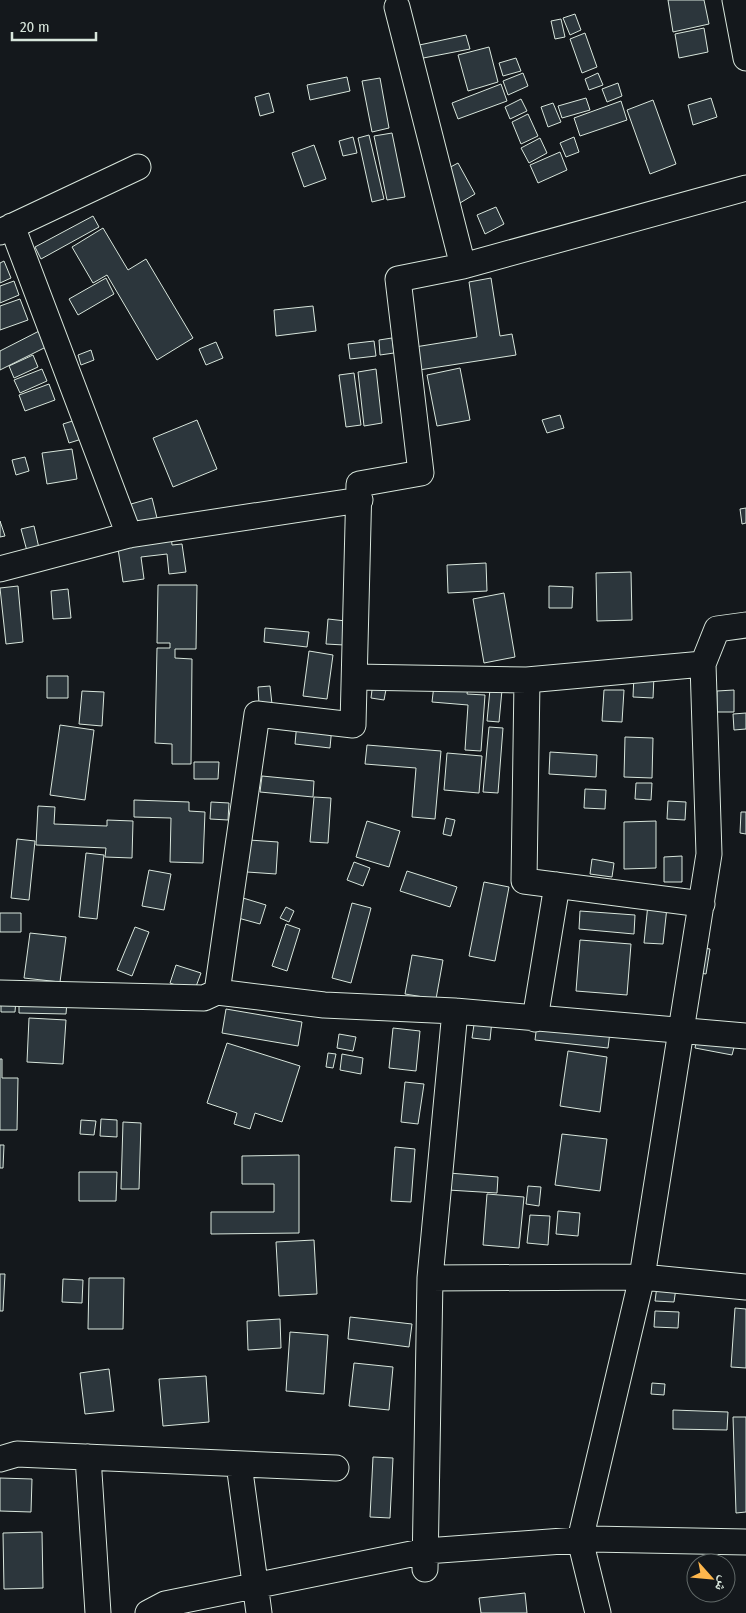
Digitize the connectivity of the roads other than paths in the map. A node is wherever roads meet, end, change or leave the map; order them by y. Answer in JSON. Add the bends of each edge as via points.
{"nodes":[{"id":1,"x":734,"y":0,"type":"edge"},
{"id":2,"x":397,"y":7,"type":"dead end"},
{"id":3,"x":746,"y":58,"type":"edge"},
{"id":4,"x":138,"y":166,"type":"dead end"},
{"id":5,"x":746,"y":188,"type":"edge"},
{"id":6,"x":6,"y":229,"type":"edge"},
{"id":7,"x":463,"y":266,"type":"junction"},
{"id":8,"x":360,"y":500,"type":"junction"},
{"id":9,"x":129,"y":534,"type":"junction"},
{"id":10,"x":0,"y":569,"type":"edge"},
{"id":11,"x":746,"y":626,"type":"edge"},
{"id":12,"x":703,"y":664,"type":"junction"},
{"id":13,"x":355,"y":677,"type":"junction"},
{"id":14,"x":527,"y":680,"type":"junction"},
{"id":15,"x":557,"y":885,"type":"junction"},
{"id":16,"x":702,"y":904,"type":"junction"},
{"id":17,"x":217,"y":992,"type":"junction"},
{"id":18,"x":0,"y":993,"type":"edge"},
{"id":19,"x":455,"y":1012,"type":"junction"},
{"id":20,"x":536,"y":1019,"type":"junction"},
{"id":21,"x":683,"y":1030,"type":"junction"},
{"id":22,"x":746,"y":1036,"type":"edge"},
{"id":23,"x":642,"y":1277,"type":"junction"},
{"id":24,"x":430,"y":1278,"type":"junction"},
{"id":25,"x":746,"y":1288,"type":"edge"},
{"id":26,"x":88,"y":1457,"type":"junction"},
{"id":27,"x":0,"y":1459,"type":"edge"},
{"id":28,"x":239,"y":1464,"type":"junction"},
{"id":29,"x":336,"y":1468,"type":"dead end"},
{"id":30,"x":580,"y":1540,"type":"junction"},
{"id":31,"x":746,"y":1542,"type":"edge"},
{"id":32,"x":425,"y":1560,"type":"junction"},
{"id":33,"x":253,"y":1586,"type":"junction"},
{"id":34,"x":98,"y":1613,"type":"edge"},
{"id":35,"x":148,"y":1613,"type":"edge"},
{"id":36,"x":259,"y":1613,"type":"edge"},
{"id":37,"x":598,"y":1613,"type":"edge"}],
"edges":[{"from":1,"to":3,"type":"street"},
{"from":2,"to":7,"type":"street"},
{"from":4,"to":6,"type":"street"},
{"from":5,"to":7,"type":"street"},
{"from":6,"to":9,"type":"street"},
{"from":7,"to":8,"type":"street","via":[[398,279],[421,473],[360,484]]},
{"from":8,"to":9,"type":"street"},
{"from":8,"to":13,"type":"street"},
{"from":9,"to":10,"type":"street"},
{"from":11,"to":12,"type":"street","via":[[717,629]]},
{"from":12,"to":14,"type":"street"},
{"from":12,"to":16,"type":"street","via":[[709,854]]},
{"from":13,"to":14,"type":"street"},
{"from":13,"to":17,"type":"street","via":[[353,725],[257,714]]},
{"from":14,"to":15,"type":"street","via":[[524,881]]},
{"from":15,"to":16,"type":"street"},
{"from":15,"to":20,"type":"street"},
{"from":16,"to":21,"type":"street"},
{"from":17,"to":18,"type":"street","via":[[204,998]]},
{"from":17,"to":19,"type":"street","via":[[324,1005]]},
{"from":19,"to":20,"type":"street"},
{"from":19,"to":24,"type":"street"},
{"from":20,"to":21,"type":"street"},
{"from":21,"to":22,"type":"street"},
{"from":21,"to":23,"type":"street"},
{"from":23,"to":24,"type":"street"},
{"from":23,"to":25,"type":"street"},
{"from":23,"to":30,"type":"street"},
{"from":24,"to":32,"type":"street"},
{"from":26,"to":27,"type":"street","via":[[17,1454]]},
{"from":26,"to":28,"type":"street"},
{"from":26,"to":34,"type":"street"},
{"from":28,"to":29,"type":"street"},
{"from":28,"to":33,"type":"street"},
{"from":30,"to":31,"type":"street"},
{"from":30,"to":32,"type":"street"},
{"from":30,"to":37,"type":"street"},
{"from":32,"to":33,"type":"street"},
{"from":33,"to":35,"type":"street","via":[[165,1604]]},
{"from":33,"to":36,"type":"street"}]}
